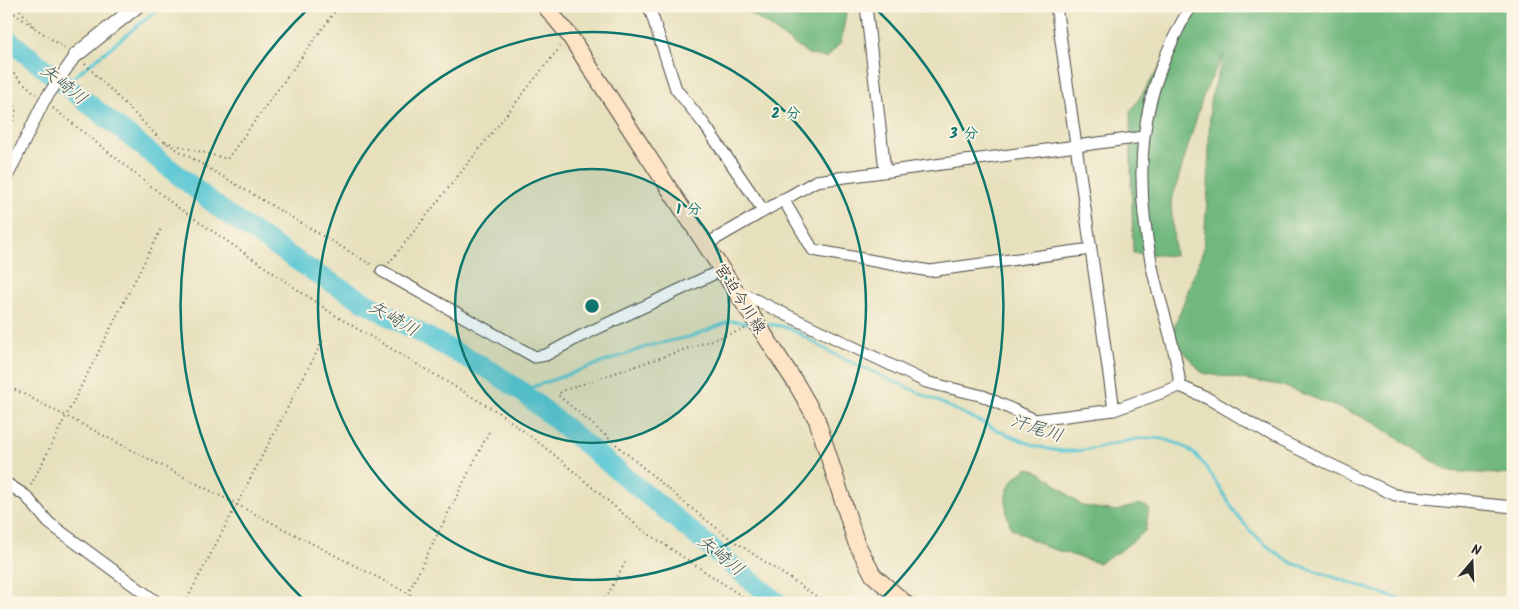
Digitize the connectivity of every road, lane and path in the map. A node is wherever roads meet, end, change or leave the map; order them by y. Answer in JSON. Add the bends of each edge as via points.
{"nodes":[{"id":1,"x":17,"y":6,"type":"edge"},
{"id":2,"x":137,"y":6,"type":"edge"},
{"id":3,"x":340,"y":6,"type":"edge"},
{"id":4,"x":545,"y":6,"type":"edge"},
{"id":5,"x":649,"y":6,"type":"edge"},
{"id":6,"x":866,"y":6,"type":"edge"},
{"id":7,"x":1056,"y":6,"type":"edge"},
{"id":8,"x":1191,"y":6,"type":"edge"},
{"id":9,"x":6,"y":8,"type":"edge"},
{"id":10,"x":36,"y":29,"type":"junction"},
{"id":11,"x":569,"y":35,"type":"junction"},
{"id":12,"x":74,"y":58,"type":"junction"},
{"id":13,"x":6,"y":67,"type":"edge"},
{"id":14,"x":6,"y":88,"type":"edge"},
{"id":15,"x":46,"y":98,"type":"junction"},
{"id":16,"x":1143,"y":137,"type":"junction"},
{"id":17,"x":6,"y":138,"type":"edge"},
{"id":18,"x":160,"y":140,"type":"junction"},
{"id":19,"x":1076,"y":146,"type":"junction"},
{"id":20,"x":885,"y":170,"type":"junction"},
{"id":21,"x":6,"y":179,"type":"edge"},
{"id":22,"x":783,"y":199,"type":"junction"},
{"id":23,"x":763,"y":210,"type":"junction"},
{"id":24,"x":161,"y":229,"type":"dead end"},
{"id":25,"x":705,"y":245,"type":"junction"},
{"id":26,"x":1091,"y":249,"type":"junction"},
{"id":27,"x":722,"y":270,"type":"junction"},
{"id":28,"x":382,"y":271,"type":"junction"},
{"id":29,"x":736,"y":290,"type":"junction"},
{"id":30,"x":759,"y":324,"type":"junction"},
{"id":31,"x":324,"y":338,"type":"dead end"},
{"id":32,"x":6,"y":385,"type":"edge"},
{"id":33,"x":1180,"y":386,"type":"junction"},
{"id":34,"x":1114,"y":410,"type":"junction"},
{"id":35,"x":66,"y":416,"type":"junction"},
{"id":36,"x":490,"y":430,"type":"dead end"},
{"id":37,"x":6,"y":483,"type":"edge"},
{"id":38,"x":26,"y":496,"type":"junction"},
{"id":39,"x":235,"y":504,"type":"junction"},
{"id":40,"x":1513,"y":507,"type":"edge"},
{"id":41,"x":626,"y":561,"type":"dead end"},
{"id":42,"x":408,"y":593,"type":"junction"},
{"id":43,"x":158,"y":603,"type":"edge"},
{"id":44,"x":185,"y":603,"type":"edge"},
{"id":45,"x":403,"y":603,"type":"edge"},
{"id":46,"x":427,"y":603,"type":"edge"},
{"id":47,"x":603,"y":603,"type":"edge"},
{"id":48,"x":752,"y":603,"type":"edge"},
{"id":49,"x":826,"y":603,"type":"edge"},
{"id":50,"x":905,"y":603,"type":"edge"}],
"edges":[{"from":1,"to":10,"type":"path"},
{"from":2,"to":12,"type":"street"},
{"from":3,"to":18,"type":"path","via":[[227,159]]},
{"from":4,"to":11,"type":"main road","name":"宮迫今川線"},
{"from":5,"to":23,"type":"street","via":[[676,89]]},
{"from":6,"to":20,"type":"street"},
{"from":7,"to":19,"type":"street"},
{"from":8,"to":16,"type":"street","via":[[1176,31],[1159,72],[1148,106]]},
{"from":9,"to":10,"type":"path"},
{"from":10,"to":12,"type":"path"},
{"from":11,"to":25,"type":"main road","name":"宮迫今川線"},
{"from":11,"to":28,"type":"path"},
{"from":12,"to":15,"type":"street"},
{"from":12,"to":18,"type":"path"},
{"from":13,"to":15,"type":"path"},
{"from":14,"to":17,"type":"path","via":[[14,97],[17,108]]},
{"from":15,"to":21,"type":"street"},
{"from":15,"to":48,"type":"path","via":[[176,206],[336,316],[501,414],[552,452],[641,529]]},
{"from":16,"to":19,"type":"street"},
{"from":16,"to":33,"type":"street","via":[[1141,174],[1146,238],[1177,361]]},
{"from":18,"to":28,"type":"path"},
{"from":19,"to":20,"type":"street"},
{"from":19,"to":26,"type":"street"},
{"from":20,"to":22,"type":"street","via":[[816,181]]},
{"from":22,"to":23,"type":"street"},
{"from":22,"to":26,"type":"street","via":[[813,250],[930,271]]},
{"from":23,"to":25,"type":"street"},
{"from":24,"to":35,"type":"path"},
{"from":25,"to":27,"type":"main road","name":"宮迫今川線"},
{"from":26,"to":34,"type":"street"},
{"from":27,"to":28,"type":"street","via":[[546,355],[534,357]]},
{"from":27,"to":29,"type":"main road","name":"宮迫今川線"},
{"from":29,"to":30,"type":"main road","name":"宮迫今川線"},
{"from":29,"to":34,"type":"street","via":[[926,382],[983,396],[1035,420]]},
{"from":30,"to":49,"type":"path","via":[[558,395],[724,534]]},
{"from":30,"to":50,"type":"main road","name":"宮迫今川線","via":[[817,420],[860,550],[873,575]]},
{"from":31,"to":39,"type":"path"},
{"from":32,"to":35,"type":"path"},
{"from":33,"to":34,"type":"street"},
{"from":33,"to":40,"type":"street","via":[[1277,439],[1395,496]]},
{"from":35,"to":38,"type":"path"},
{"from":35,"to":39,"type":"path"},
{"from":36,"to":42,"type":"path"},
{"from":37,"to":38,"type":"street"},
{"from":38,"to":43,"type":"street","via":[[49,523]]},
{"from":39,"to":42,"type":"path"},
{"from":39,"to":44,"type":"path"},
{"from":41,"to":47,"type":"path"},
{"from":42,"to":45,"type":"path"},
{"from":42,"to":46,"type":"path"}]}
